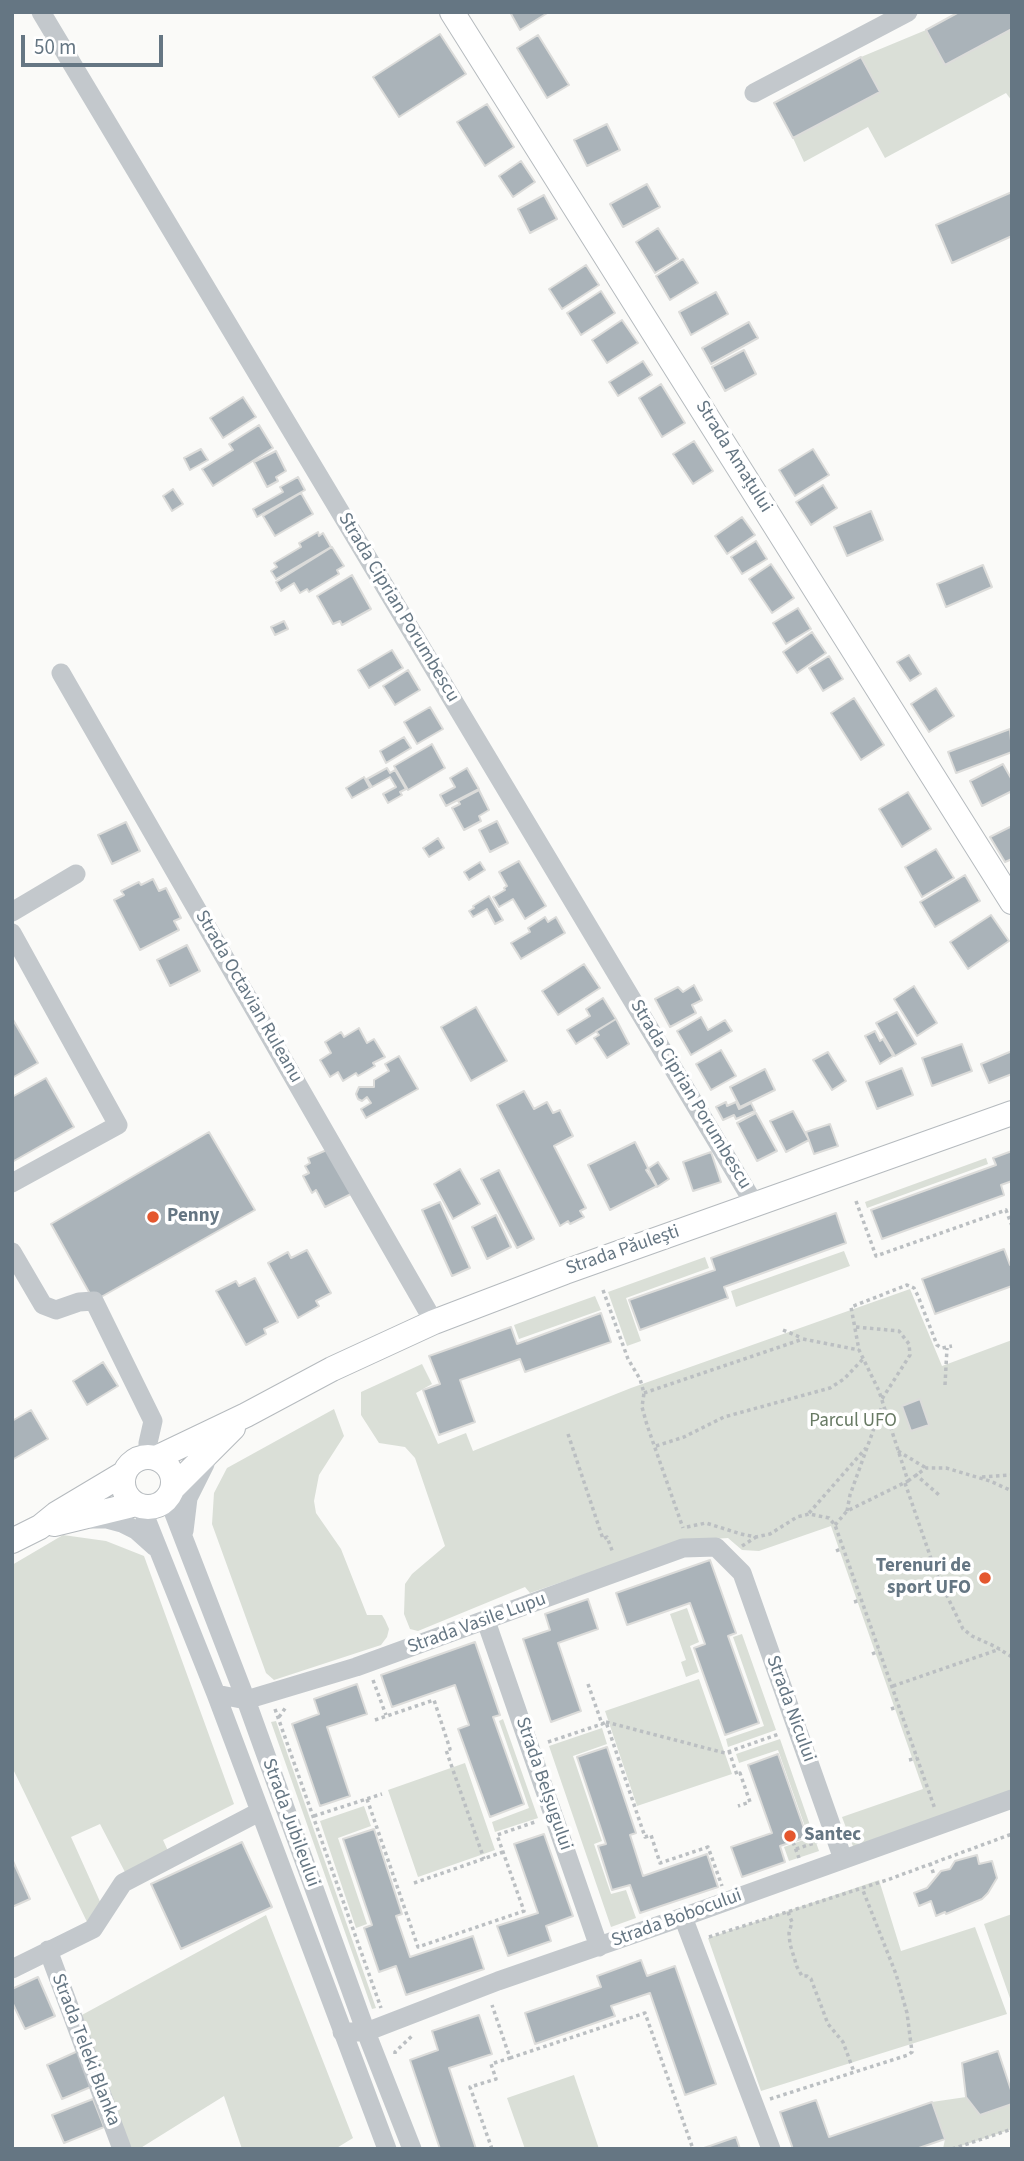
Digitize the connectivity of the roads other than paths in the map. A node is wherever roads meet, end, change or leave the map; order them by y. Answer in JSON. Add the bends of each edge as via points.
{"nodes":[{"id":1,"x":41,"y":12,"type":"edge"},
{"id":2,"x":452,"y":12,"type":"edge"},
{"id":3,"x":908,"y":12,"type":"edge"},
{"id":4,"x":754,"y":93,"type":"dead end"},
{"id":5,"x":61,"y":673,"type":"dead end"},
{"id":6,"x":76,"y":874,"type":"dead end"},
{"id":7,"x":1012,"y":902,"type":"edge"},
{"id":8,"x":12,"y":912,"type":"edge"},
{"id":9,"x":12,"y":933,"type":"edge"},
{"id":10,"x":1012,"y":1113,"type":"edge"},
{"id":11,"x":12,"y":1183,"type":"edge"},
{"id":12,"x":755,"y":1205,"type":"junction"},
{"id":13,"x":12,"y":1252,"type":"edge"},
{"id":14,"x":434,"y":1322,"type":"junction"},
{"id":15,"x":246,"y":1415,"type":"junction"},
{"id":16,"x":219,"y":1442,"type":"junction"},
{"id":17,"x":152,"y":1457,"type":"junction"},
{"id":18,"x":123,"y":1474,"type":"junction"},
{"id":19,"x":170,"y":1493,"type":"junction"},
{"id":20,"x":139,"y":1505,"type":"junction"},
{"id":21,"x":77,"y":1518,"type":"junction"},
{"id":22,"x":40,"y":1527,"type":"junction"},
{"id":23,"x":184,"y":1539,"type":"junction"},
{"id":24,"x":12,"y":1541,"type":"edge"},
{"id":25,"x":160,"y":1553,"type":"junction"},
{"id":26,"x":732,"y":1561,"type":"joint"},
{"id":27,"x":486,"y":1621,"type":"junction"},
{"id":28,"x":216,"y":1694,"type":"junction"},
{"id":29,"x":246,"y":1700,"type":"junction"},
{"id":30,"x":1012,"y":1799,"type":"edge"},
{"id":31,"x":259,"y":1812,"type":"junction"},
{"id":32,"x":843,"y":1859,"type":"junction"},
{"id":33,"x":682,"y":1917,"type":"junction"},
{"id":34,"x":599,"y":1947,"type":"junction"},
{"id":35,"x":48,"y":1950,"type":"junction"},
{"id":36,"x":12,"y":1969,"type":"edge"},
{"id":37,"x":342,"y":2032,"type":"junction"},
{"id":38,"x":366,"y":2032,"type":"junction"},
{"id":39,"x":385,"y":2148,"type":"edge"},
{"id":40,"x":122,"y":2149,"type":"edge"},
{"id":41,"x":412,"y":2149,"type":"edge"},
{"id":42,"x":771,"y":2149,"type":"edge"}],
"edges":[{"from":1,"to":12,"type":"street","name":"Strada Ciprian Porumbescu"},
{"from":2,"to":7,"type":"main road","name":"Strada Amațului"},
{"from":3,"to":4,"type":"street"},
{"from":5,"to":14,"type":"street","name":"Strada Octavian Ruleanu"},
{"from":6,"to":8,"type":"street"},
{"from":9,"to":11,"type":"street","via":[[118,1125]]},
{"from":10,"to":12,"type":"main road","name":"Strada Păulești"},
{"from":12,"to":14,"type":"main road","name":"Strada Păulești"},
{"from":13,"to":17,"type":"street","via":[[43,1306],[56,1310],[94,1301],[153,1421],[148,1443]]},
{"from":14,"to":15,"type":"main road","name":"Strada Păulești"},
{"from":15,"to":16,"type":"main road","name":"Strada Păulești"},
{"from":15,"to":17,"type":"main road","name":"Strada Păulești"},
{"from":16,"to":19,"type":"main road","name":"Strada Păulești"},
{"from":16,"to":23,"type":"street","via":[[188,1498]]},
{"from":17,"to":18,"type":"main road","via":[[134,1460]]},
{"from":17,"to":19,"type":"main road","via":[[171,1472]]},
{"from":18,"to":20,"type":"main road","via":[[124,1490]]},
{"from":18,"to":22,"type":"main road"},
{"from":19,"to":20,"type":"main road","via":[[160,1504]]},
{"from":19,"to":23,"type":"street","name":"Strada Jubileului"},
{"from":20,"to":21,"type":"main road"},
{"from":20,"to":25,"type":"street","name":"Strada Jubileului"},
{"from":21,"to":22,"type":"main road"},
{"from":21,"to":25,"type":"street","via":[[122,1522]]},
{"from":22,"to":24,"type":"main road"},
{"from":23,"to":29,"type":"street","name":"Strada Jubileului"},
{"from":25,"to":28,"type":"street","name":"Strada Jubileului"},
{"from":26,"to":27,"type":"street","name":"Strada Vasile Lupu","via":[[716,1547],[683,1548]]},
{"from":26,"to":32,"type":"street","name":"Strada Nicului","via":[[742,1573]]},
{"from":27,"to":29,"type":"street","name":"Strada Vasile Lupu"},
{"from":27,"to":34,"type":"street","name":"Strada Belșugului"},
{"from":28,"to":29,"type":"street","name":"Strada Vasile Lupu"},
{"from":28,"to":31,"type":"street","name":"Strada Jubileului"},
{"from":29,"to":38,"type":"street","name":"Strada Jubileului"},
{"from":30,"to":32,"type":"street","name":"Strada Bobocului"},
{"from":31,"to":35,"type":"street","via":[[123,1883],[93,1929]]},
{"from":31,"to":37,"type":"street","name":"Strada Jubileului"},
{"from":32,"to":33,"type":"street","name":"Strada Bobocului"},
{"from":33,"to":34,"type":"street","name":"Strada Bobocului"},
{"from":33,"to":42,"type":"street"},
{"from":34,"to":38,"type":"street","name":"Strada Bobocului"},
{"from":35,"to":36,"type":"street"},
{"from":35,"to":40,"type":"street","name":"Strada Teleki Blanka"},
{"from":37,"to":38,"type":"street","name":"Strada Bobocului"},
{"from":37,"to":39,"type":"street","name":"Strada Jubileului"},
{"from":38,"to":41,"type":"street","name":"Strada Jubileului"}]}
